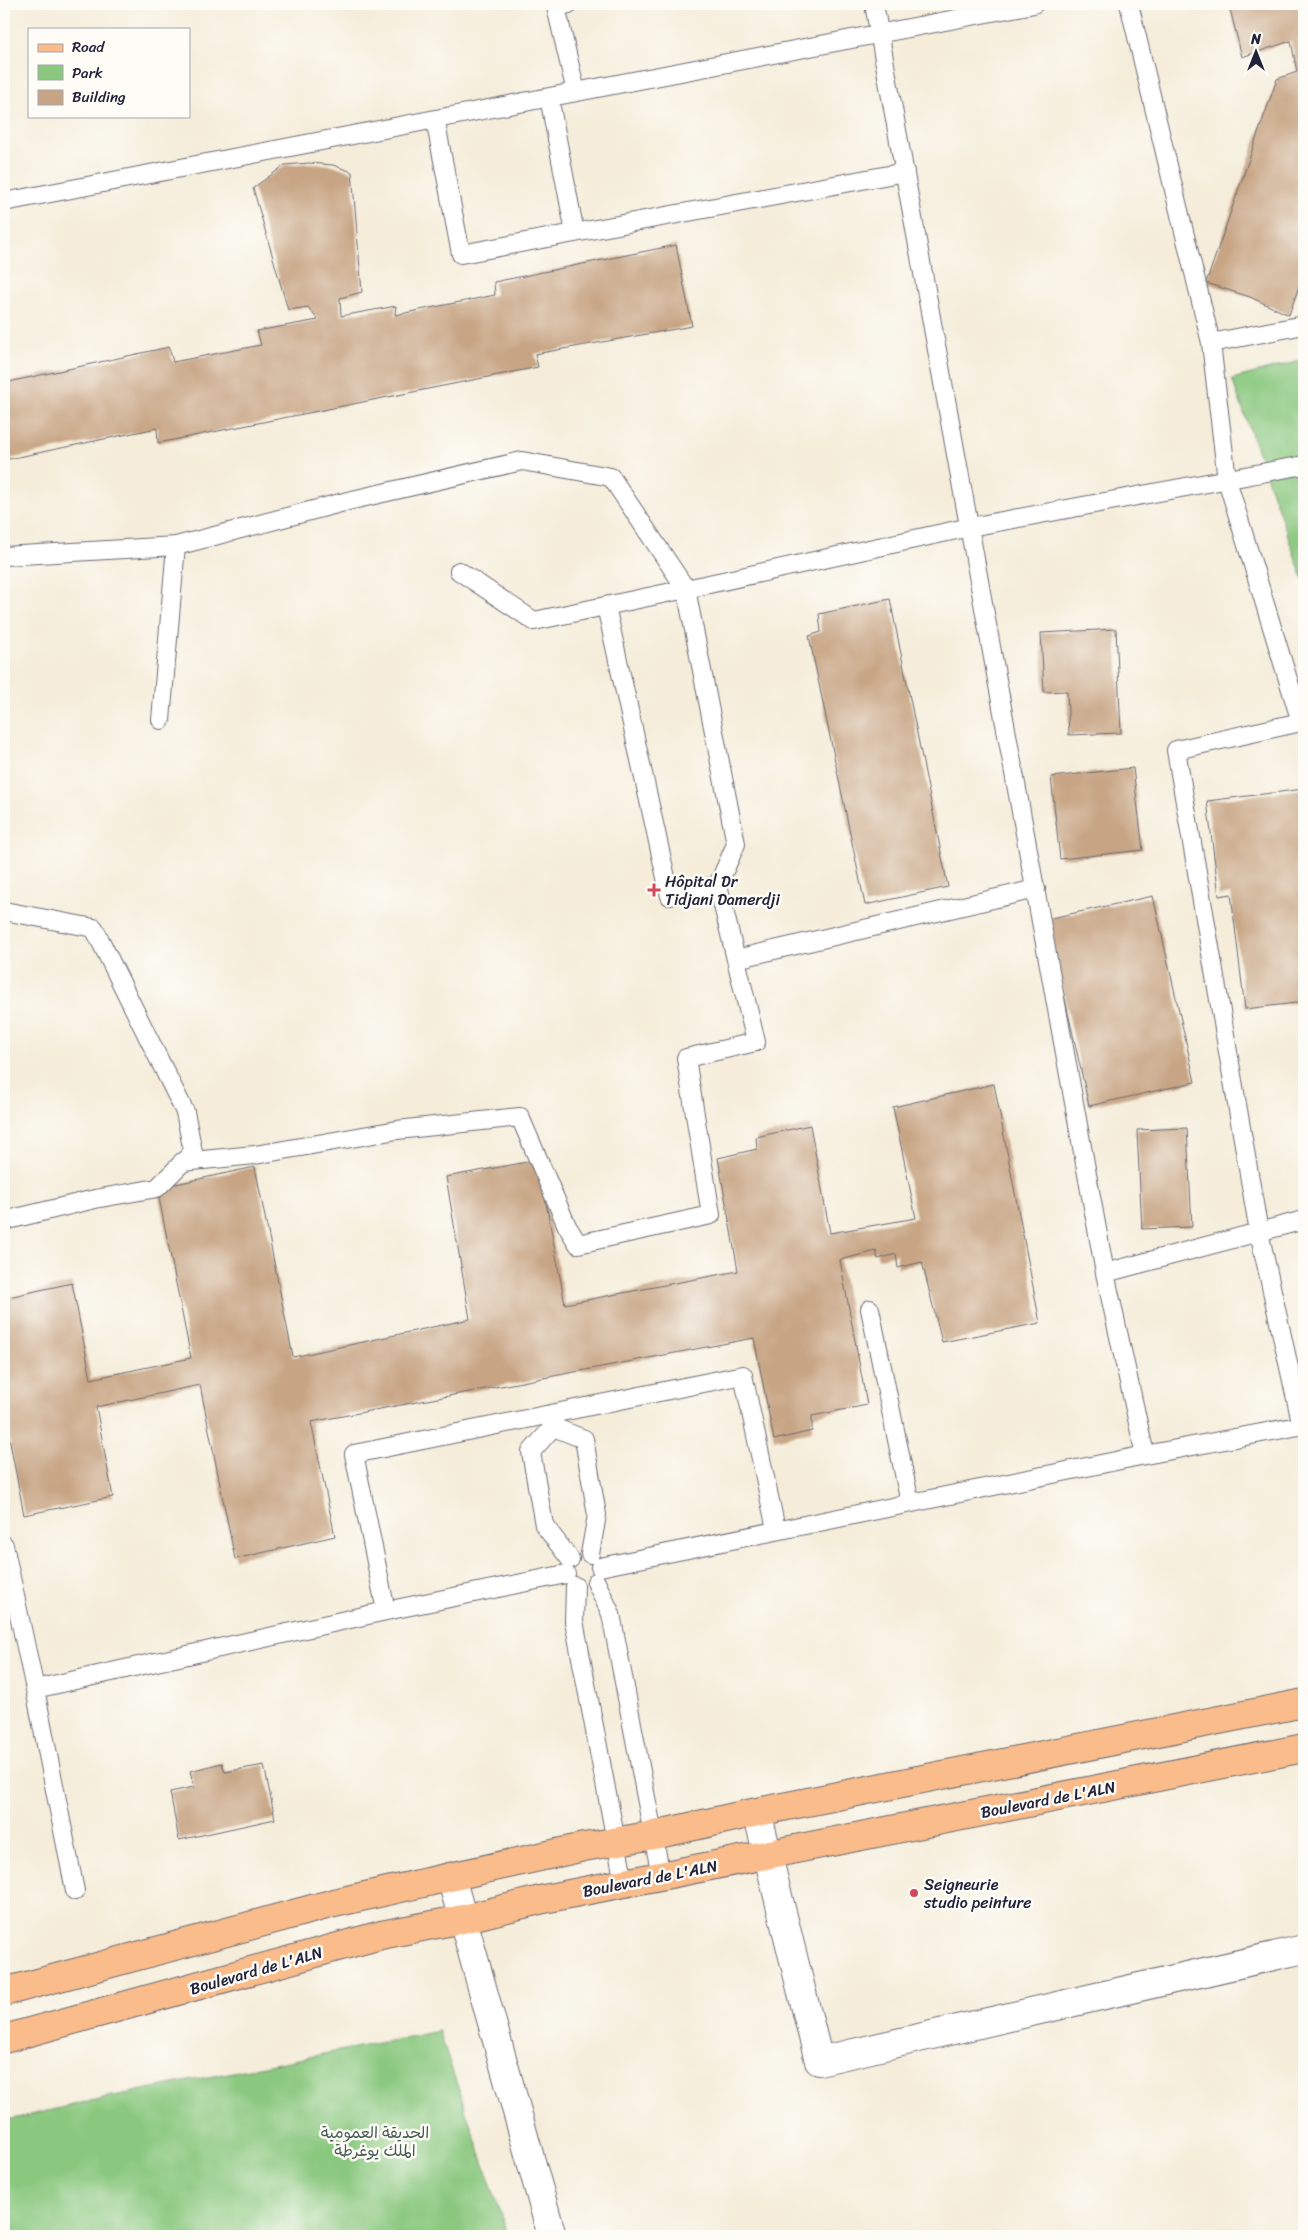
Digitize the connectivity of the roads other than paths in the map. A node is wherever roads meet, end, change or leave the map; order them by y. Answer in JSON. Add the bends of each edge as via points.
{"nodes":[{"id":1,"x":569,"y":4,"type":"edge"},
{"id":2,"x":874,"y":4,"type":"edge"},
{"id":3,"x":1034,"y":4,"type":"edge"},
{"id":4,"x":1129,"y":4,"type":"edge"},
{"id":5,"x":879,"y":33,"type":"junction"},
{"id":6,"x":576,"y":92,"type":"junction"},
{"id":7,"x":549,"y":97,"type":"junction"},
{"id":8,"x":436,"y":119,"type":"junction"},
{"id":9,"x":905,"y":172,"type":"junction"},
{"id":10,"x":4,"y":202,"type":"edge"},
{"id":11,"x":575,"y":233,"type":"junction"},
{"id":12,"x":1304,"y":325,"type":"edge"},
{"id":13,"x":1211,"y":343,"type":"junction"},
{"id":14,"x":1304,"y":465,"type":"edge"},
{"id":15,"x":1227,"y":480,"type":"junction"},
{"id":16,"x":970,"y":527,"type":"junction"},
{"id":17,"x":176,"y":546,"type":"junction"},
{"id":18,"x":4,"y":556,"type":"edge"},
{"id":19,"x":459,"y":570,"type":"dead end"},
{"id":20,"x":686,"y":589,"type":"junction"},
{"id":21,"x":606,"y":606,"type":"junction"},
{"id":22,"x":161,"y":720,"type":"dead end"},
{"id":23,"x":718,"y":885,"type":"junction"},
{"id":24,"x":1036,"y":889,"type":"junction"},
{"id":25,"x":4,"y":911,"type":"edge"},
{"id":26,"x":736,"y":958,"type":"junction"},
{"id":27,"x":182,"y":1162,"type":"junction"},
{"id":28,"x":1304,"y":1220,"type":"edge"},
{"id":29,"x":4,"y":1221,"type":"edge"},
{"id":30,"x":1259,"y":1232,"type":"junction"},
{"id":31,"x":1106,"y":1273,"type":"junction"},
{"id":32,"x":870,"y":1309,"type":"dead end"},
{"id":33,"x":551,"y":1420,"type":"junction"},
{"id":34,"x":1303,"y":1426,"type":"edge"},
{"id":35,"x":1145,"y":1455,"type":"junction"},
{"id":36,"x":910,"y":1502,"type":"junction"},
{"id":37,"x":776,"y":1529,"type":"junction"},
{"id":38,"x":4,"y":1545,"type":"edge"},
{"id":39,"x":595,"y":1568,"type":"junction"},
{"id":40,"x":570,"y":1573,"type":"junction"},
{"id":41,"x":386,"y":1611,"type":"junction"},
{"id":42,"x":35,"y":1689,"type":"junction"},
{"id":43,"x":1304,"y":1703,"type":"edge"},
{"id":44,"x":1304,"y":1748,"type":"edge"},
{"id":45,"x":758,"y":1812,"type":"junction"},
{"id":46,"x":654,"y":1835,"type":"junction"},
{"id":47,"x":616,"y":1842,"type":"junction"},
{"id":48,"x":768,"y":1854,"type":"junction"},
{"id":49,"x":661,"y":1876,"type":"junction"},
{"id":50,"x":451,"y":1878,"type":"junction"},
{"id":51,"x":624,"y":1883,"type":"junction"},
{"id":52,"x":75,"y":1891,"type":"dead end"},
{"id":53,"x":463,"y":1919,"type":"junction"},
{"id":54,"x":1304,"y":1949,"type":"edge"},
{"id":55,"x":4,"y":1992,"type":"edge"},
{"id":56,"x":4,"y":2039,"type":"edge"},
{"id":57,"x":552,"y":2236,"type":"edge"}],
"edges":[{"from":1,"to":6,"type":"lane","via":[[556,7]]},
{"from":2,"to":5,"type":"lane"},
{"from":3,"to":5,"type":"lane"},
{"from":4,"to":13,"type":"lane"},
{"from":5,"to":6,"type":"lane"},
{"from":5,"to":9,"type":"lane"},
{"from":6,"to":7,"type":"lane"},
{"from":7,"to":8,"type":"lane"},
{"from":7,"to":11,"type":"lane"},
{"from":8,"to":10,"type":"lane"},
{"from":8,"to":11,"type":"lane","via":[[461,254]]},
{"from":9,"to":11,"type":"lane"},
{"from":9,"to":16,"type":"lane"},
{"from":12,"to":13,"type":"lane"},
{"from":13,"to":15,"type":"lane"},
{"from":14,"to":15,"type":"lane"},
{"from":15,"to":16,"type":"lane"},
{"from":15,"to":30,"type":"lane","via":[[1300,722],[1176,750]]},
{"from":16,"to":20,"type":"lane"},
{"from":16,"to":24,"type":"lane"},
{"from":17,"to":18,"type":"lane"},
{"from":17,"to":20,"type":"lane","via":[[348,501],[522,461],[612,477]]},
{"from":17,"to":22,"type":"lane"},
{"from":19,"to":21,"type":"lane","via":[[534,621]]},
{"from":20,"to":21,"type":"lane"},
{"from":20,"to":23,"type":"lane","via":[[736,844]]},
{"from":21,"to":23,"type":"lane","via":[[670,896]]},
{"from":23,"to":26,"type":"lane"},
{"from":24,"to":26,"type":"lane"},
{"from":24,"to":31,"type":"lane"},
{"from":25,"to":27,"type":"lane","via":[[94,928],[185,1112],[193,1152]]},
{"from":26,"to":27,"type":"lane","via":[[756,1042],[686,1058],[711,1215],[578,1244],[567,1226],[520,1117],[397,1130],[255,1155]]},
{"from":27,"to":29,"type":"lane","via":[[157,1188]]},
{"from":28,"to":30,"type":"lane"},
{"from":30,"to":31,"type":"lane"},
{"from":30,"to":34,"type":"lane"},
{"from":31,"to":35,"type":"lane"},
{"from":32,"to":36,"type":"lane"},
{"from":33,"to":37,"type":"lane","via":[[743,1375]]},
{"from":33,"to":39,"type":"lane","via":[[584,1439],[597,1515]]},
{"from":33,"to":40,"type":"lane","via":[[531,1452],[544,1525]]},
{"from":33,"to":41,"type":"lane","via":[[354,1454]]},
{"from":34,"to":35,"type":"lane"},
{"from":35,"to":36,"type":"lane"},
{"from":36,"to":37,"type":"lane"},
{"from":37,"to":39,"type":"lane"},
{"from":38,"to":42,"type":"lane"},
{"from":39,"to":40,"type":"lane","via":[[586,1587]]},
{"from":39,"to":40,"type":"lane","via":[[579,1553]]},
{"from":39,"to":46,"type":"lane","via":[[612,1614]]},
{"from":40,"to":41,"type":"lane"},
{"from":40,"to":47,"type":"lane","via":[[574,1621]]},
{"from":41,"to":42,"type":"lane"},
{"from":42,"to":52,"type":"lane"},
{"from":43,"to":45,"type":"main road"},
{"from":44,"to":48,"type":"main road","name":"Boulevard de L'ALN"},
{"from":45,"to":46,"type":"main road"},
{"from":45,"to":48,"type":"street"},
{"from":46,"to":47,"type":"main road"},
{"from":46,"to":49,"type":"lane"},
{"from":47,"to":50,"type":"main road"},
{"from":47,"to":51,"type":"lane"},
{"from":48,"to":49,"type":"main road","name":"Boulevard de L'ALN"},
{"from":48,"to":54,"type":"street","via":[[819,2061]]},
{"from":49,"to":51,"type":"main road","name":"Boulevard de L'ALN"},
{"from":50,"to":53,"type":"street"},
{"from":50,"to":55,"type":"main road","via":[[334,1904]]},
{"from":51,"to":53,"type":"main road","name":"Boulevard de L'ALN"},
{"from":53,"to":56,"type":"main road","name":"Boulevard de L'ALN","via":[[381,1935]]},
{"from":53,"to":57,"type":"street"}]}
